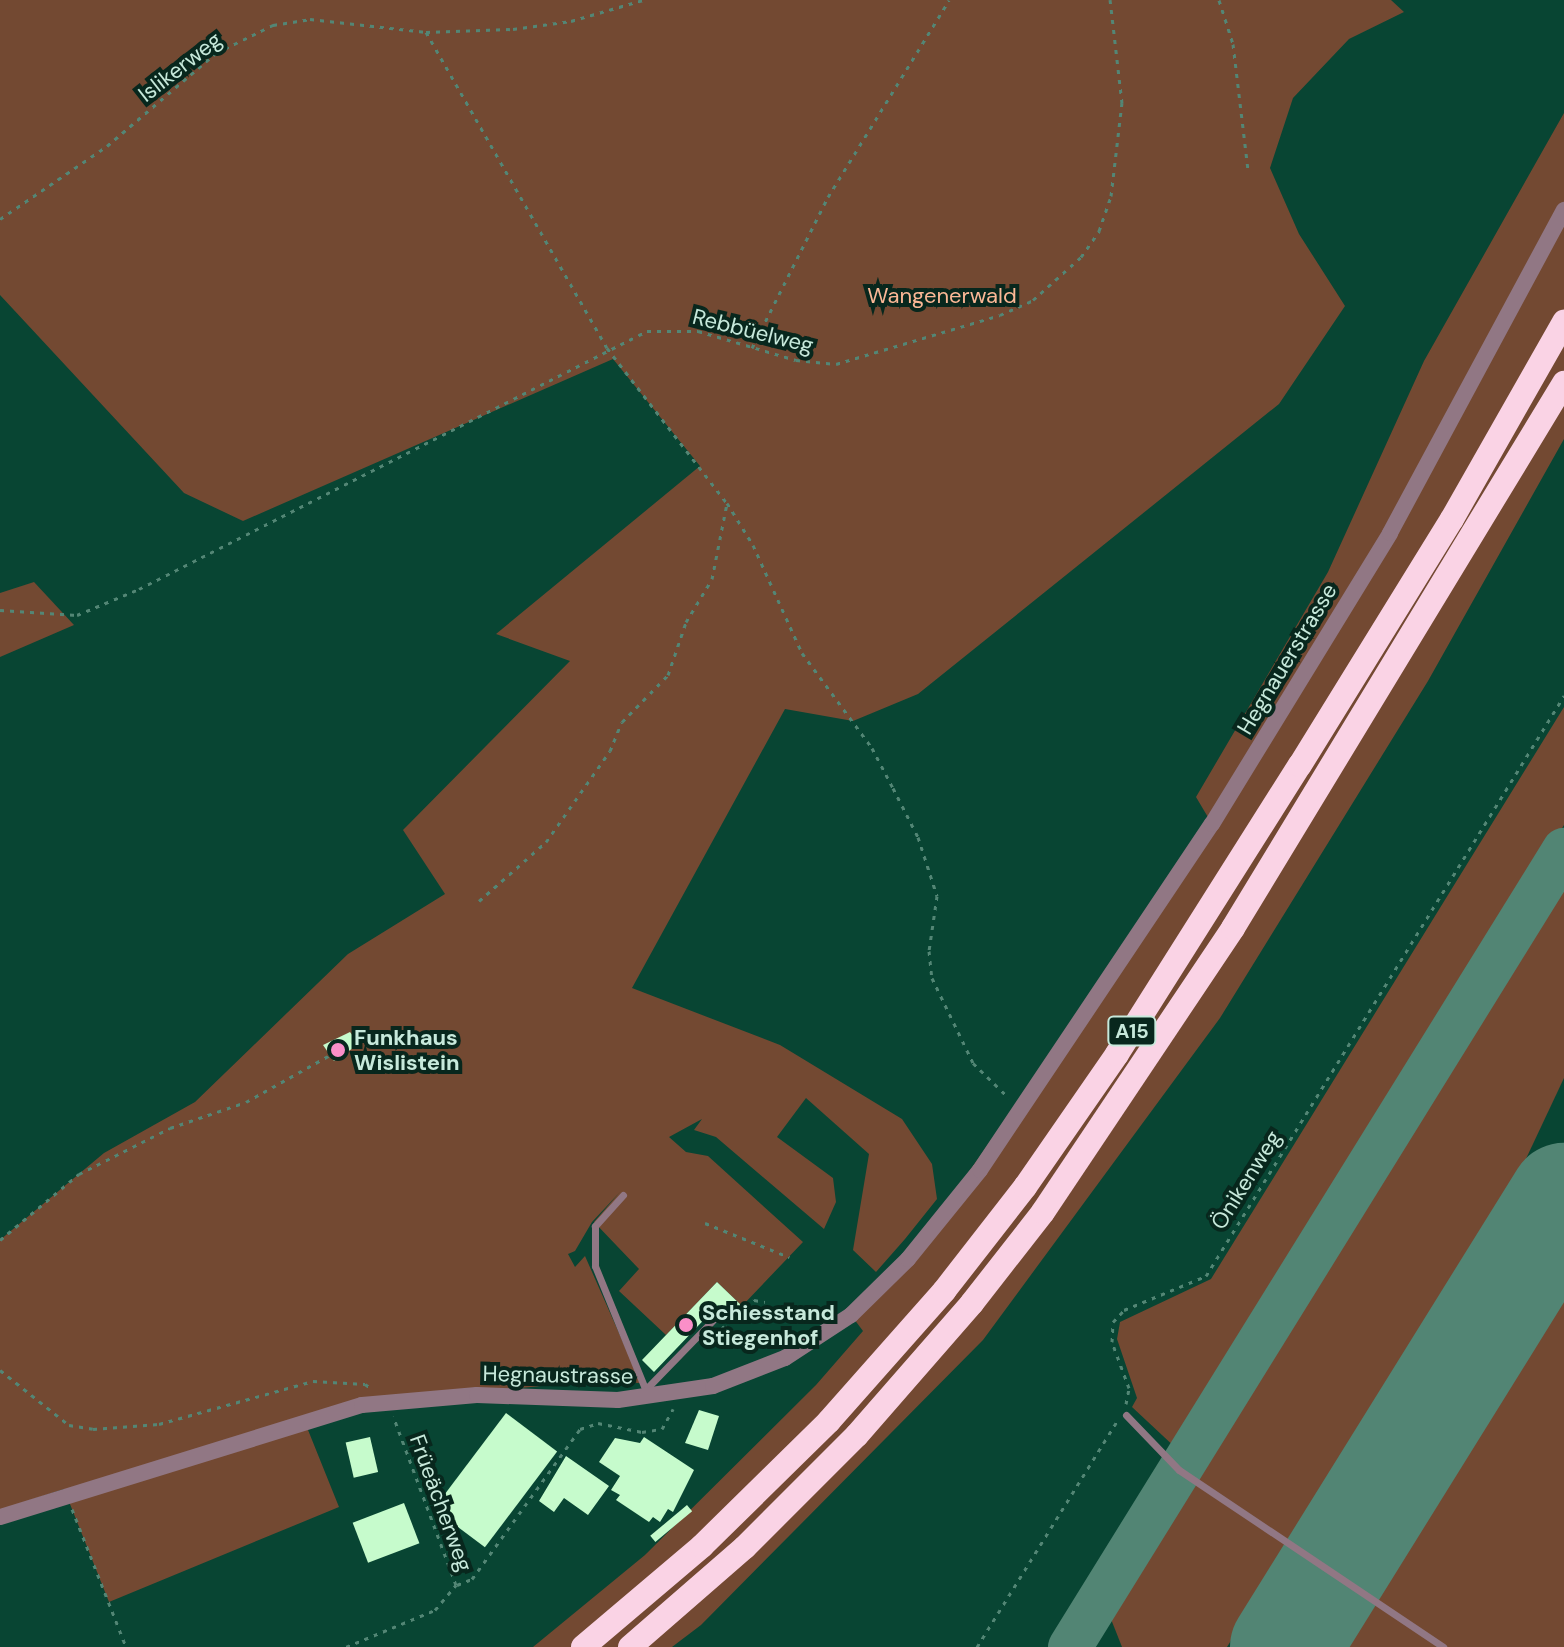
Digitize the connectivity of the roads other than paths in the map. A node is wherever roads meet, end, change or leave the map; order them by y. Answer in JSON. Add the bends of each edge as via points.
{"nodes":[{"id":1,"x":1564,"y":210,"type":"edge"},
{"id":2,"x":1564,"y":322,"type":"edge"},
{"id":3,"x":1564,"y":383,"type":"edge"},
{"id":4,"x":1011,"y":1108,"type":"joint"},
{"id":5,"x":623,"y":1195,"type":"dead end"},
{"id":6,"x":714,"y":1319,"type":"road end"},
{"id":7,"x":648,"y":1393,"type":"junction"},
{"id":8,"x":1126,"y":1415,"type":"dead end"},
{"id":9,"x":0,"y":1517,"type":"edge"},
{"id":10,"x":583,"y":1647,"type":"edge"},
{"id":11,"x":630,"y":1647,"type":"edge"},
{"id":12,"x":1443,"y":1647,"type":"edge"}],
"edges":[{"from":1,"to":4,"type":"street","name":"Hegnauerstrasse","via":[[1390,533],[1212,824]]},
{"from":2,"to":10,"type":"highway","number":"A15","via":[[1452,519],[1256,835],[1025,1187],[916,1325],[820,1430],[702,1546]]},
{"from":3,"to":11,"type":"highway","number":"A15","via":[[1249,903],[1043,1212],[857,1435],[745,1547]]},
{"from":4,"to":7,"type":"street","name":"Hegnaustrasse","via":[[941,1221],[851,1315],[785,1358],[678,1394]]},
{"from":5,"to":7,"type":"lane","via":[[595,1226],[595,1266]]},
{"from":6,"to":7,"type":"lane"},
{"from":7,"to":9,"type":"street","name":"Hegnaustrasse","via":[[384,1401],[304,1419]]},
{"from":8,"to":12,"type":"lane","via":[[1179,1470]]}]}
